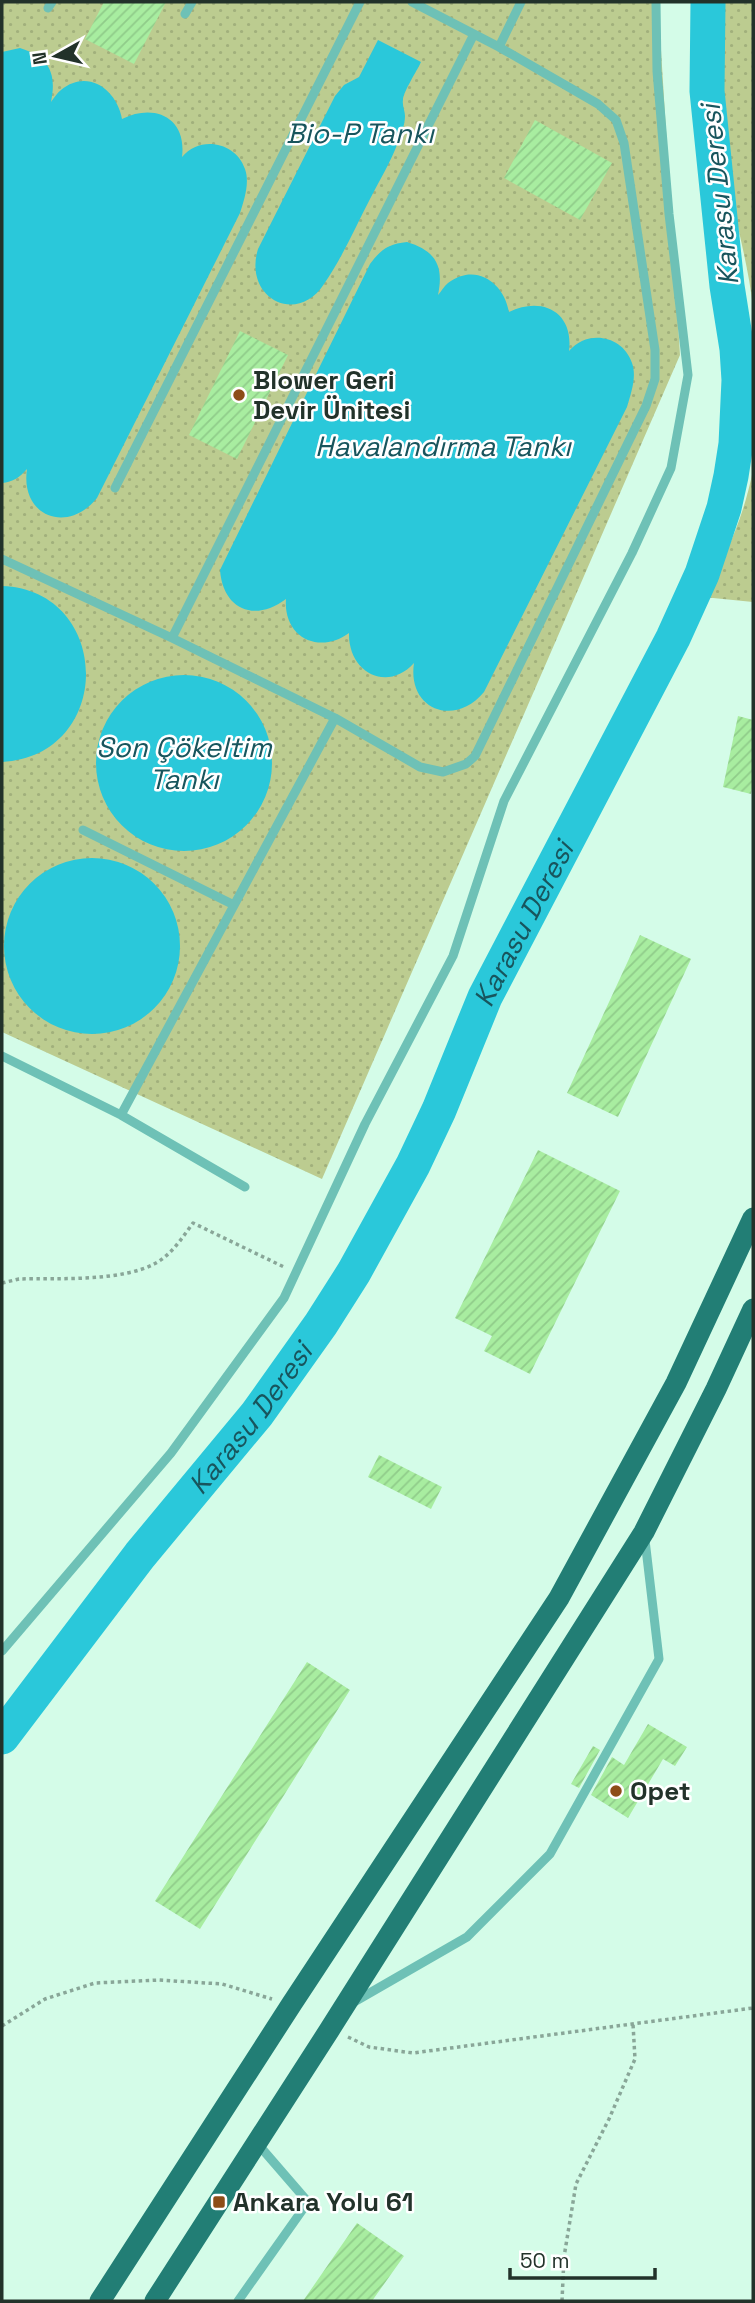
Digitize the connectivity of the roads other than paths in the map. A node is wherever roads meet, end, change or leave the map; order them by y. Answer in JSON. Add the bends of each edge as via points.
{"nodes":[{"id":1,"x":192,"y":2,"type":"edge"},
{"id":2,"x":360,"y":2,"type":"edge"},
{"id":3,"x":412,"y":2,"type":"edge"},
{"id":4,"x":521,"y":2,"type":"edge"},
{"id":5,"x":656,"y":2,"type":"edge"},
{"id":6,"x":185,"y":14,"type":"dead end"},
{"id":7,"x":474,"y":34,"type":"junction"},
{"id":8,"x":499,"y":47,"type":"junction"},
{"id":9,"x":115,"y":488,"type":"dead end"},
{"id":10,"x":2,"y":559,"type":"edge"},
{"id":11,"x":172,"y":638,"type":"junction"},
{"id":12,"x":335,"y":718,"type":"junction"},
{"id":13,"x":83,"y":830,"type":"dead end"},
{"id":14,"x":234,"y":905,"type":"junction"},
{"id":15,"x":2,"y":1056,"type":"edge"},
{"id":16,"x":121,"y":1115,"type":"junction"},
{"id":17,"x":245,"y":1187,"type":"dead end"},
{"id":18,"x":753,"y":1218,"type":"edge"},
{"id":19,"x":753,"y":1309,"type":"edge"},
{"id":20,"x":644,"y":1532,"type":"junction"},
{"id":21,"x":2,"y":1651,"type":"edge"},
{"id":22,"x":343,"y":2008,"type":"junction"},
{"id":23,"x":257,"y":2143,"type":"junction"},
{"id":24,"x":100,"y":2301,"type":"edge"},
{"id":25,"x":155,"y":2301,"type":"edge"},
{"id":26,"x":238,"y":2301,"type":"edge"}],
"edges":[{"from":1,"to":6,"type":"lane"},
{"from":2,"to":9,"type":"lane"},
{"from":3,"to":7,"type":"lane"},
{"from":4,"to":8,"type":"lane"},
{"from":5,"to":21,"type":"lane","via":[[669,214],[688,375],[671,468],[504,801],[453,956],[365,1124],[284,1298],[171,1453]]},
{"from":7,"to":8,"type":"lane"},
{"from":7,"to":11,"type":"lane"},
{"from":8,"to":12,"type":"lane","via":[[598,104],[621,131],[655,350],[652,393],[475,756],[455,769],[431,771]]},
{"from":10,"to":11,"type":"lane"},
{"from":11,"to":12,"type":"lane"},
{"from":12,"to":14,"type":"lane"},
{"from":13,"to":14,"type":"lane"},
{"from":14,"to":16,"type":"lane"},
{"from":15,"to":16,"type":"lane"},
{"from":16,"to":17,"type":"lane"},
{"from":18,"to":24,"type":"highway","via":[[676,1383],[559,1598]]},
{"from":19,"to":20,"type":"highway"},
{"from":20,"to":22,"type":"highway"},
{"from":20,"to":22,"type":"lane","via":[[659,1659],[550,1854],[467,1937]]},
{"from":22,"to":23,"type":"highway"},
{"from":23,"to":25,"type":"highway"},
{"from":23,"to":26,"type":"lane","via":[[308,2202]]}]}
